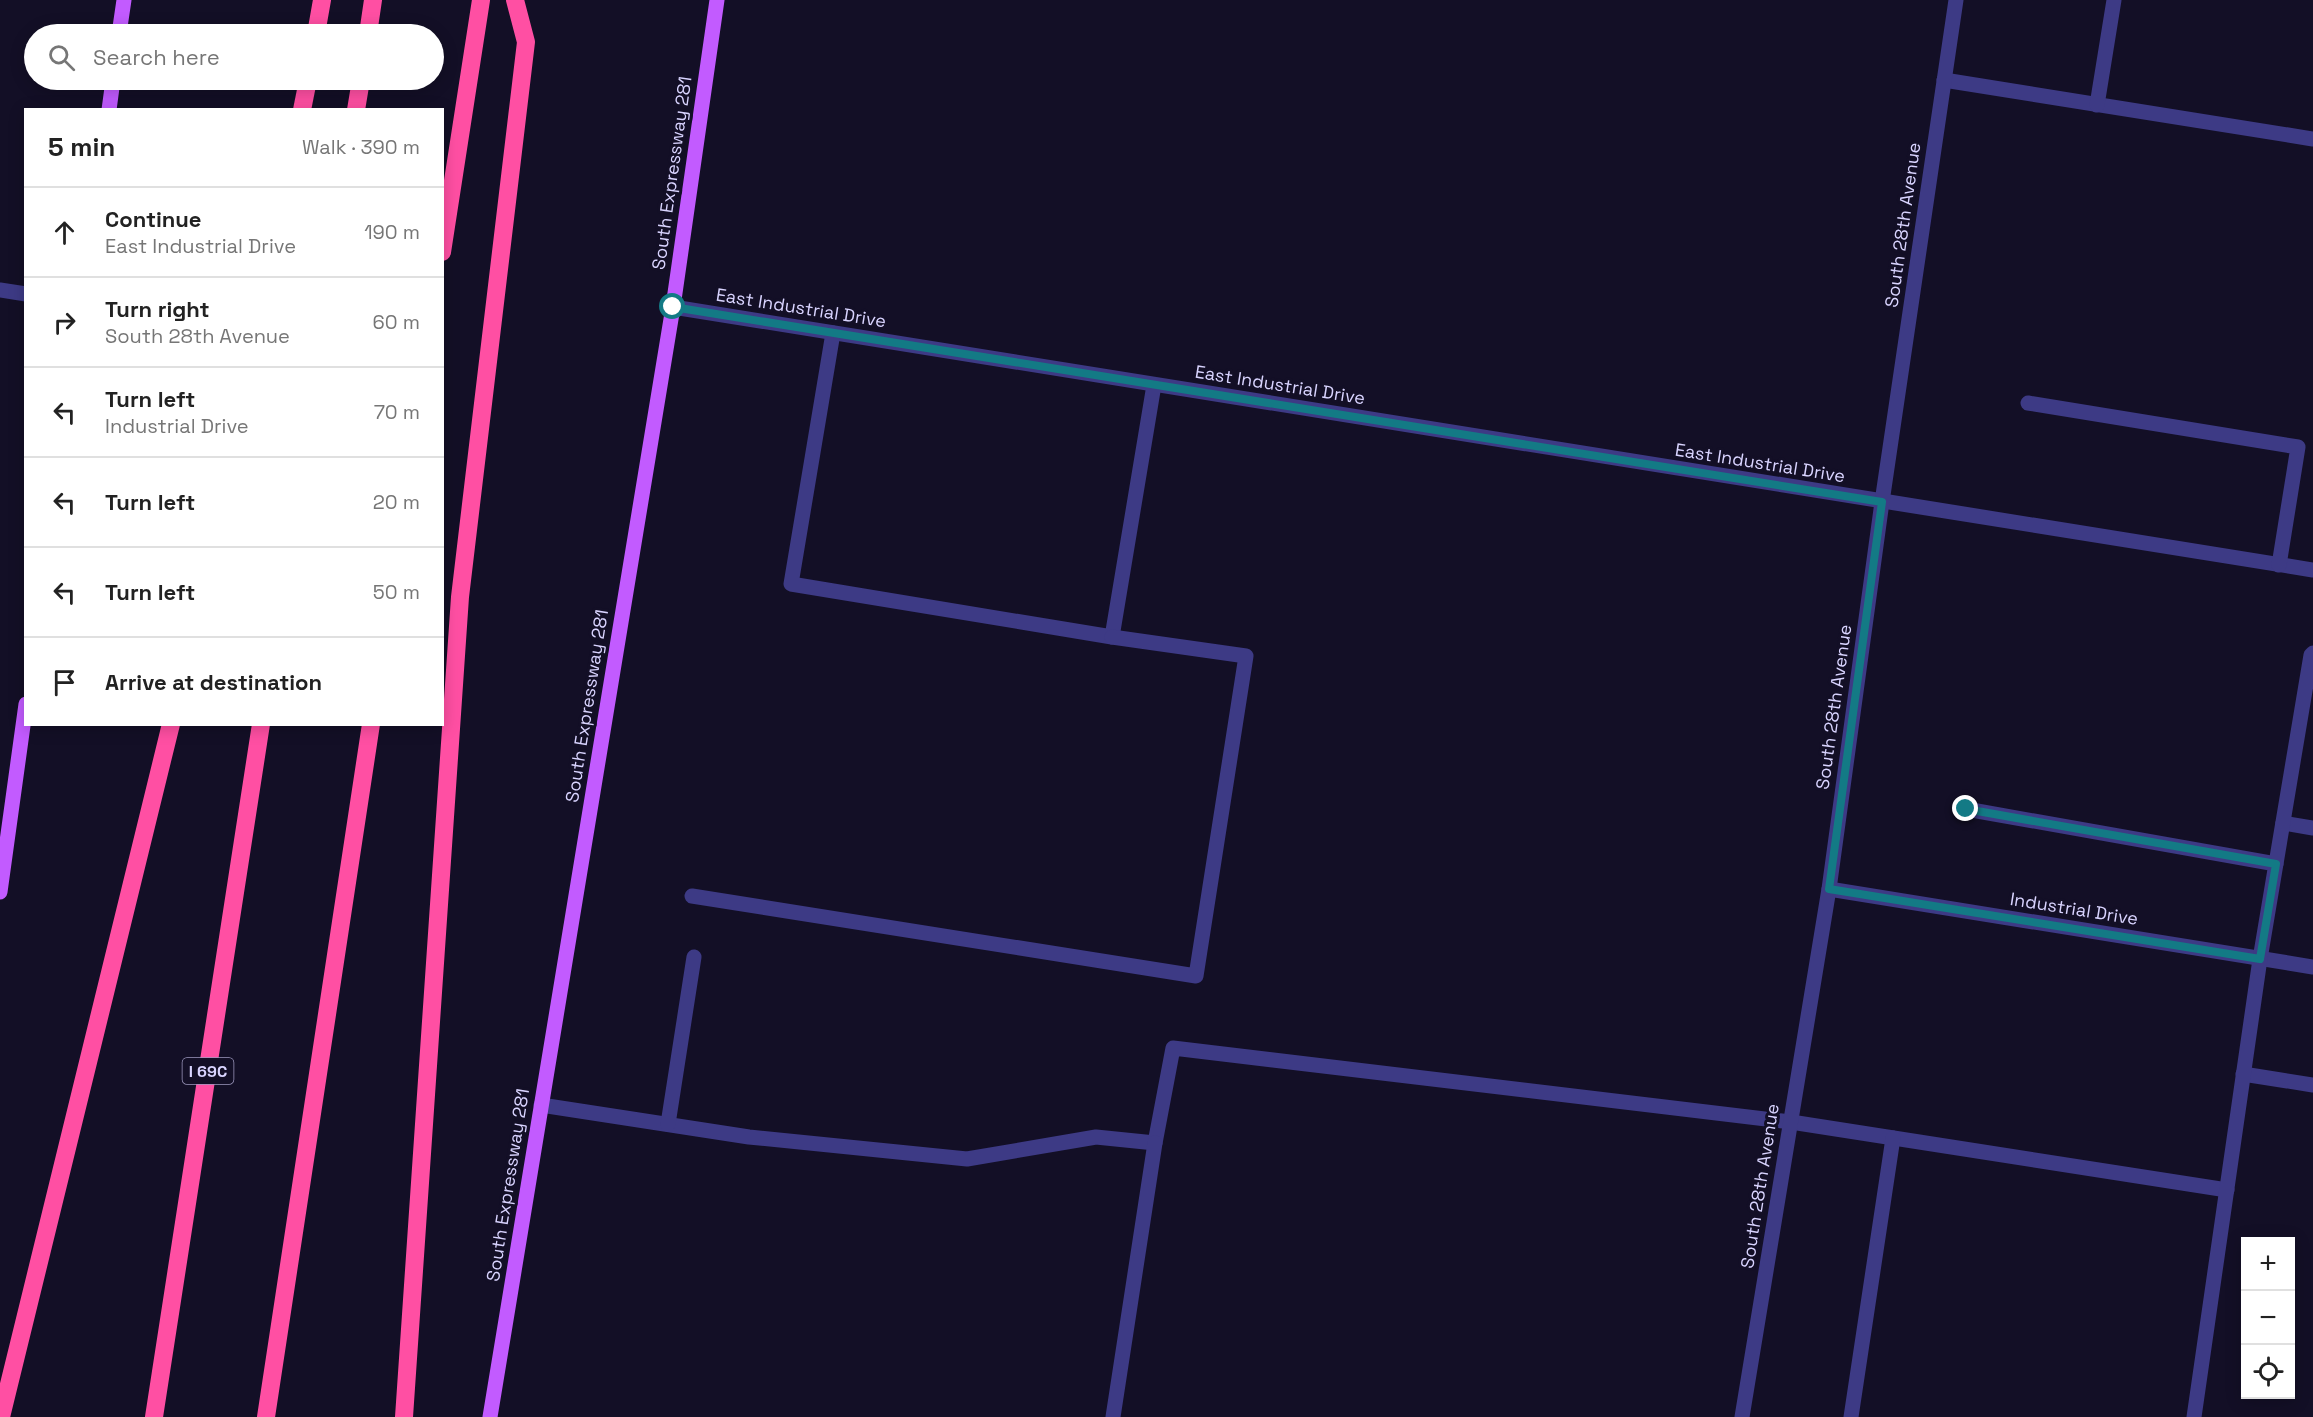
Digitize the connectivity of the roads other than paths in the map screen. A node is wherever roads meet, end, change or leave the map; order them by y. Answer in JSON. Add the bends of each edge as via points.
{"nodes":[{"id":1,"x":124,"y":0,"type":"edge"},
{"id":2,"x":322,"y":0,"type":"edge"},
{"id":3,"x":374,"y":0,"type":"edge"},
{"id":4,"x":481,"y":0,"type":"edge"},
{"id":5,"x":515,"y":0,"type":"edge"},
{"id":6,"x":717,"y":0,"type":"edge"},
{"id":7,"x":1956,"y":0,"type":"edge"},
{"id":8,"x":2114,"y":0,"type":"edge"},
{"id":9,"x":120,"y":24,"type":"edge"},
{"id":10,"x":318,"y":24,"type":"edge"},
{"id":11,"x":370,"y":24,"type":"edge"},
{"id":12,"x":1944,"y":80,"type":"junction"},
{"id":13,"x":112,"y":90,"type":"edge"},
{"id":14,"x":306,"y":90,"type":"edge"},
{"id":15,"x":359,"y":90,"type":"edge"},
{"id":16,"x":2097,"y":105,"type":"junction"},
{"id":17,"x":109,"y":108,"type":"edge"},
{"id":18,"x":302,"y":108,"type":"edge"},
{"id":19,"x":356,"y":108,"type":"edge"},
{"id":20,"x":2313,"y":139,"type":"edge"},
{"id":21,"x":444,"y":239,"type":"edge"},
{"id":22,"x":0,"y":290,"type":"edge"},
{"id":23,"x":24,"y":294,"type":"edge"},
{"id":24,"x":673,"y":307,"type":"junction"},
{"id":25,"x":832,"y":333,"type":"junction"},
{"id":26,"x":1154,"y":385,"type":"junction"},
{"id":27,"x":2028,"y":403,"type":"dead end"},
{"id":28,"x":1882,"y":502,"type":"junction"},
{"id":29,"x":2279,"y":565,"type":"junction"},
{"id":30,"x":2313,"y":570,"type":"edge"},
{"id":31,"x":1112,"y":637,"type":"junction"},
{"id":32,"x":2312,"y":654,"type":"edge"},
{"id":33,"x":24,"y":718,"type":"edge"},
{"id":34,"x":171,"y":726,"type":"edge"},
{"id":35,"x":261,"y":726,"type":"edge"},
{"id":36,"x":371,"y":726,"type":"edge"},
{"id":37,"x":1966,"y":809,"type":"dead end"},
{"id":38,"x":2283,"y":823,"type":"junction"},
{"id":39,"x":2313,"y":828,"type":"edge"},
{"id":40,"x":2276,"y":864,"type":"junction"},
{"id":41,"x":1829,"y":889,"type":"junction"},
{"id":42,"x":0,"y":892,"type":"edge"},
{"id":43,"x":692,"y":896,"type":"dead end"},
{"id":44,"x":694,"y":957,"type":"dead end"},
{"id":45,"x":2260,"y":959,"type":"junction"},
{"id":46,"x":2313,"y":968,"type":"edge"},
{"id":47,"x":2243,"y":1074,"type":"junction"},
{"id":48,"x":2313,"y":1085,"type":"edge"},
{"id":49,"x":541,"y":1105,"type":"junction"},
{"id":50,"x":1791,"y":1122,"type":"junction"},
{"id":51,"x":668,"y":1124,"type":"junction"},
{"id":52,"x":1893,"y":1138,"type":"junction"},
{"id":53,"x":1155,"y":1143,"type":"junction"},
{"id":54,"x":2227,"y":1190,"type":"junction"},
{"id":55,"x":1,"y":1417,"type":"edge"},
{"id":56,"x":154,"y":1417,"type":"edge"},
{"id":57,"x":266,"y":1417,"type":"edge"},
{"id":58,"x":404,"y":1417,"type":"edge"},
{"id":59,"x":490,"y":1417,"type":"edge"},
{"id":60,"x":1113,"y":1417,"type":"edge"},
{"id":61,"x":1742,"y":1417,"type":"edge"},
{"id":62,"x":1851,"y":1417,"type":"edge"},
{"id":63,"x":2194,"y":1417,"type":"edge"}],
"edges":[{"from":1,"to":9,"type":"main road"},
{"from":2,"to":10,"type":"highway"},
{"from":3,"to":11,"type":"highway"},
{"from":4,"to":21,"type":"highway"},
{"from":5,"to":58,"type":"highway","via":[[526,42],[460,597]]},
{"from":6,"to":24,"type":"main road","name":"South Expressway 281"},
{"from":7,"to":12,"type":"street","name":"South 28th Avenue"},
{"from":8,"to":16,"type":"street"},
{"from":12,"to":16,"type":"street"},
{"from":12,"to":28,"type":"street","name":"South 28th Avenue"},
{"from":13,"to":17,"type":"main road"},
{"from":14,"to":18,"type":"highway"},
{"from":15,"to":19,"type":"highway"},
{"from":16,"to":20,"type":"street"},
{"from":22,"to":23,"type":"street"},
{"from":24,"to":25,"type":"street","name":"East Industrial Drive"},
{"from":24,"to":49,"type":"main road","name":"South Expressway 281"},
{"from":25,"to":26,"type":"street","name":"East Industrial Drive"},
{"from":25,"to":31,"type":"street","via":[[791,584]]},
{"from":26,"to":28,"type":"street","name":"East Industrial Drive"},
{"from":26,"to":31,"type":"street"},
{"from":27,"to":29,"type":"street","via":[[2298,447]]},
{"from":28,"to":29,"type":"street","name":"East Industrial Drive"},
{"from":28,"to":41,"type":"street","name":"South 28th Avenue"},
{"from":29,"to":30,"type":"street","name":"East Industrial Drive"},
{"from":31,"to":43,"type":"street","via":[[1246,656],[1196,976]]},
{"from":32,"to":38,"type":"street"},
{"from":33,"to":42,"type":"main road"},
{"from":34,"to":55,"type":"highway"},
{"from":35,"to":56,"type":"highway","number":"I 69C"},
{"from":36,"to":57,"type":"highway"},
{"from":37,"to":40,"type":"street"},
{"from":38,"to":39,"type":"street"},
{"from":38,"to":40,"type":"street"},
{"from":40,"to":45,"type":"street"},
{"from":41,"to":45,"type":"street","name":"Industrial Drive"},
{"from":41,"to":50,"type":"street","name":"South 28th Avenue"},
{"from":44,"to":51,"type":"street"},
{"from":45,"to":46,"type":"street","name":"Industrial Drive"},
{"from":45,"to":47,"type":"street"},
{"from":47,"to":48,"type":"street"},
{"from":47,"to":54,"type":"street"},
{"from":49,"to":51,"type":"street"},
{"from":49,"to":59,"type":"main road","name":"South Expressway 281"},
{"from":50,"to":52,"type":"street"},
{"from":50,"to":53,"type":"street","via":[[1173,1048]]},
{"from":50,"to":61,"type":"street","name":"South 28th Avenue"},
{"from":51,"to":53,"type":"street","via":[[749,1137],[967,1159],[1095,1137]]},
{"from":52,"to":54,"type":"street"},
{"from":52,"to":62,"type":"street"},
{"from":53,"to":60,"type":"street"},
{"from":54,"to":63,"type":"street"}]}
